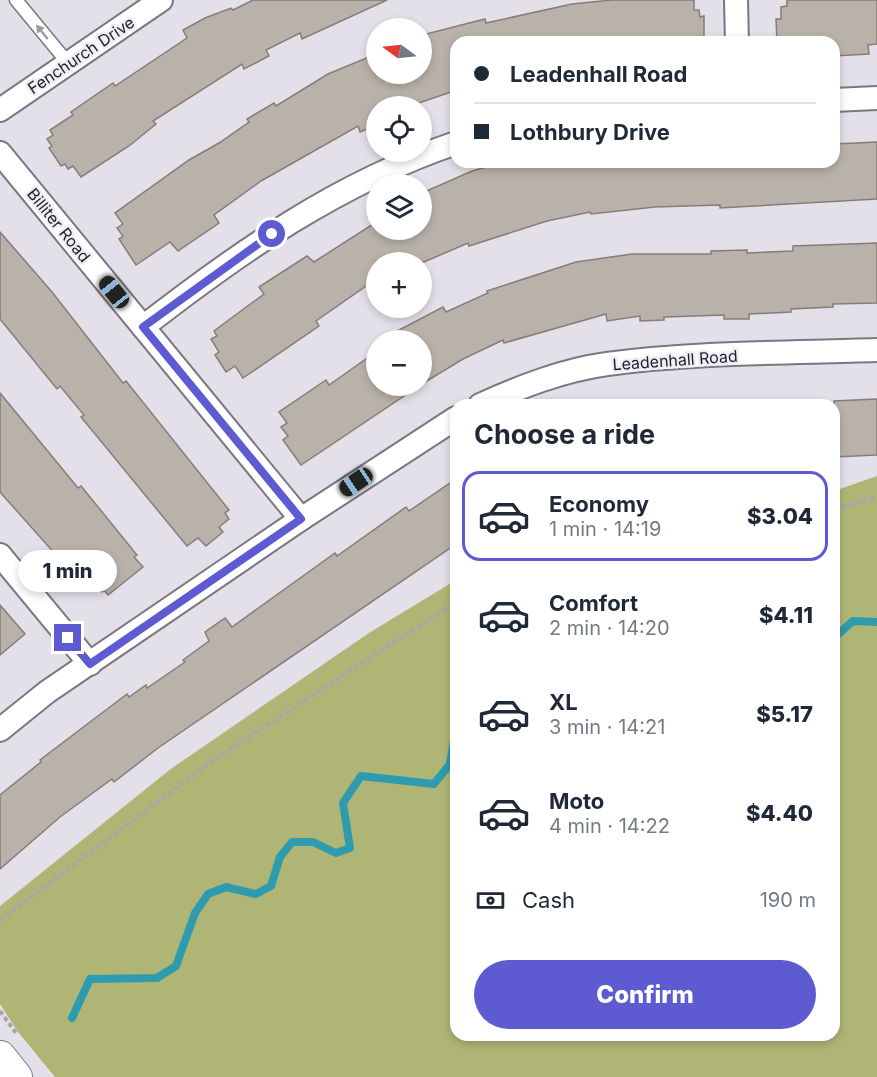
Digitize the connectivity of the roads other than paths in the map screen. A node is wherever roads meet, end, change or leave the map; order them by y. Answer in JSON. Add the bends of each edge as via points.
{"nodes":[{"id":1,"x":16,"y":0,"type":"edge"},
{"id":2,"x":161,"y":0,"type":"edge"},
{"id":3,"x":736,"y":0,"type":"edge"},
{"id":4,"x":737,"y":36,"type":"edge"},
{"id":5,"x":68,"y":63,"type":"junction"},
{"id":6,"x":877,"y":98,"type":"edge"},
{"id":7,"x":840,"y":100,"type":"edge"},
{"id":8,"x":0,"y":110,"type":"edge"},
{"id":9,"x":450,"y":145,"type":"edge"},
{"id":10,"x":0,"y":153,"type":"edge"},
{"id":11,"x":143,"y":327,"type":"junction"},
{"id":12,"x":877,"y":350,"type":"edge"},
{"id":13,"x":494,"y":399,"type":"edge"},
{"id":14,"x":450,"y":422,"type":"edge"},
{"id":15,"x":301,"y":519,"type":"junction"},
{"id":16,"x":0,"y":555,"type":"edge"},
{"id":17,"x":90,"y":664,"type":"junction"},
{"id":18,"x":0,"y":730,"type":"edge"},
{"id":19,"x":0,"y":1057,"type":"edge"},
{"id":20,"x":16,"y":1077,"type":"edge"}],
"edges":[{"from":5,"to":1,"type":"lane","one_way":true},
{"from":2,"to":5,"type":"street","name":"Fenchurch Drive"},
{"from":3,"to":4,"type":"street"},
{"from":5,"to":8,"type":"street","name":"Fenchurch Drive"},
{"from":6,"to":7,"type":"street"},
{"from":9,"to":11,"type":"street","via":[[358,182],[317,205]]},
{"from":10,"to":11,"type":"street","name":"Billiter Road"},
{"from":11,"to":15,"type":"street","name":"Billiter Road"},
{"from":12,"to":13,"type":"street","name":"Leadenhall Road","via":[[605,364]]},
{"from":14,"to":15,"type":"street"},
{"from":15,"to":17,"type":"street"},
{"from":16,"to":17,"type":"street"},
{"from":17,"to":18,"type":"street"},
{"from":19,"to":20,"type":"main road"}]}
